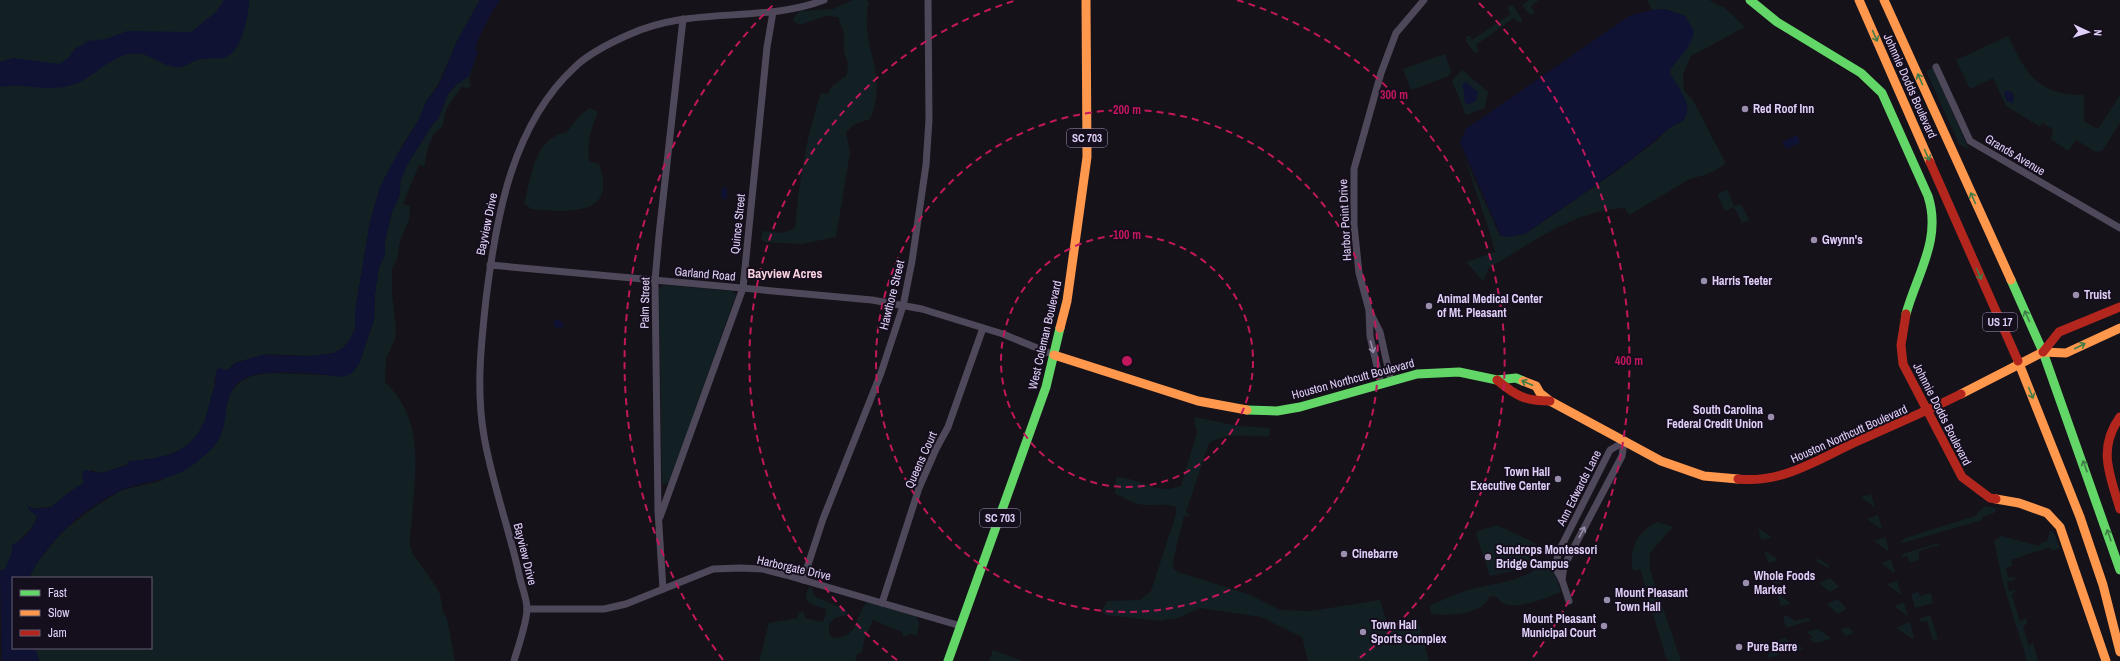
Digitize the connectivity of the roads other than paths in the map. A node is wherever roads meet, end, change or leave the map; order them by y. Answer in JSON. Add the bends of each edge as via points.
{"nodes":[{"id":1,"x":824,"y":0,"type":"edge"},
{"id":2,"x":928,"y":0,"type":"edge"},
{"id":3,"x":1086,"y":0,"type":"edge"},
{"id":4,"x":1424,"y":0,"type":"edge"},
{"id":5,"x":1750,"y":0,"type":"edge"},
{"id":6,"x":1859,"y":0,"type":"edge"},
{"id":7,"x":1884,"y":0,"type":"edge"},
{"id":8,"x":773,"y":12,"type":"junction"},
{"id":9,"x":683,"y":19,"type":"junction"},
{"id":10,"x":1936,"y":67,"type":"dead end"},
{"id":11,"x":2120,"y":228,"type":"edge"},
{"id":12,"x":490,"y":265,"type":"junction"},
{"id":13,"x":656,"y":281,"type":"junction"},
{"id":14,"x":743,"y":288,"type":"junction"},
{"id":15,"x":903,"y":306,"type":"junction"},
{"id":16,"x":2120,"y":308,"type":"edge"},
{"id":17,"x":1368,"y":310,"type":"junction"},
{"id":18,"x":983,"y":328,"type":"junction"},
{"id":19,"x":2120,"y":328,"type":"edge"},
{"id":20,"x":2043,"y":352,"type":"junction"},
{"id":21,"x":1054,"y":355,"type":"junction"},
{"id":22,"x":2019,"y":362,"type":"junction"},
{"id":23,"x":1497,"y":380,"type":"junction"},
{"id":24,"x":1391,"y":381,"type":"junction"},
{"id":25,"x":1381,"y":384,"type":"junction"},
{"id":26,"x":1550,"y":401,"type":"junction"},
{"id":27,"x":1928,"y":411,"type":"junction"},
{"id":28,"x":2120,"y":417,"type":"edge"},
{"id":29,"x":1624,"y":442,"type":"junction"},
{"id":30,"x":2120,"y":509,"type":"edge"},
{"id":31,"x":658,"y":520,"type":"junction"},
{"id":32,"x":2120,"y":570,"type":"edge"},
{"id":33,"x":803,"y":580,"type":"junction"},
{"id":34,"x":1562,"y":580,"type":"junction"},
{"id":35,"x":663,"y":589,"type":"junction"},
{"id":36,"x":1569,"y":601,"type":"dead end"},
{"id":37,"x":882,"y":603,"type":"junction"},
{"id":38,"x":527,"y":609,"type":"junction"},
{"id":39,"x":961,"y":626,"type":"junction"},
{"id":40,"x":2120,"y":652,"type":"edge"},
{"id":41,"x":514,"y":661,"type":"edge"},
{"id":42,"x":948,"y":661,"type":"edge"},
{"id":43,"x":2106,"y":661,"type":"edge"}],
"edges":[{"from":1,"to":8,"type":"street","name":"Bayview Drive"},
{"from":2,"to":15,"type":"street","name":"Hawthore Street","via":[[929,120],[926,165]]},
{"from":3,"to":21,"type":"main road","name":"West Coleman Boulevard","number":"SC 703","via":[[1087,157],[1067,301]]},
{"from":4,"to":17,"type":"street","name":"Harbor Point Drive","via":[[1396,33],[1381,73],[1354,169],[1354,225],[1359,273]]},
{"from":5,"to":27,"type":"main road","name":"Johnnie Dodds Boulevard","via":[[1777,22],[1861,73],[1882,93],[1926,190],[1933,213],[1932,235],[1930,247],[1904,316],[1900,350],[1903,364]]},
{"from":6,"to":22,"type":"main road","name":"Johnnie Dodds Boulevard","number":"US 17","one_way":true},
{"from":20,"to":7,"type":"main road","name":"Johnnie Dodds Boulevard","number":"US 17","one_way":true},
{"from":8,"to":9,"type":"street","name":"Bayview Drive"},
{"from":8,"to":14,"type":"street","name":"Quince Street","via":[[767,47]]},
{"from":9,"to":12,"type":"street","name":"Bayview Drive","via":[[657,24],[604,47],[576,65],[558,85],[541,108],[522,145],[497,221]]},
{"from":9,"to":13,"type":"street","name":"Palm Street"},
{"from":10,"to":11,"type":"street","name":"Grands Avenue","via":[[1970,141]]},
{"from":12,"to":13,"type":"street","name":"Garland Road"},
{"from":12,"to":38,"type":"street","name":"Bayview Drive","via":[[479,395],[484,438]]},
{"from":13,"to":14,"type":"street","name":"Garland Road"},
{"from":13,"to":31,"type":"street","name":"Palm Street"},
{"from":14,"to":15,"type":"street","name":"Garland Road","via":[[872,300]]},
{"from":14,"to":31,"type":"street","name":"Quince Street"},
{"from":15,"to":18,"type":"street","name":"Garland Road","via":[[922,309]]},
{"from":15,"to":33,"type":"street","name":"Hawthore Street","via":[[881,373],[823,519]]},
{"from":16,"to":20,"type":"main road","via":[[2059,332]]},
{"from":17,"to":24,"type":"street","name":"Harbor Point Drive","via":[[1380,332]]},
{"from":17,"to":25,"type":"street","name":"Harbor Point Drive","one_way":true,"via":[[1370,336]]},
{"from":18,"to":21,"type":"street","name":"Garland Road"},
{"from":18,"to":37,"type":"street","name":"Queens Court","via":[[948,428],[919,488]]},
{"from":20,"to":19,"type":"main road","one_way":true,"via":[[2066,353]]},
{"from":20,"to":22,"type":"main road","name":"Houston Northcutt Boulevard"},
{"from":32,"to":20,"type":"main road","name":"Johnnie Dodds Boulevard","number":"US 17","one_way":true},
{"from":21,"to":25,"type":"main road","name":"Houston Northcutt Boulevard","via":[[1198,401],[1252,411],[1300,407]]},
{"from":21,"to":39,"type":"main road","name":"West Coleman Boulevard","number":"SC 703","via":[[1046,387]]},
{"from":22,"to":27,"type":"main road","name":"Houston Northcutt Boulevard"},
{"from":22,"to":40,"type":"main road","name":"Johnnie Dodds Boulevard","number":"US 17","one_way":true,"via":[[2080,517],[2103,585]]},
{"from":23,"to":24,"type":"main road","name":"Houston Northcutt Boulevard","via":[[1459,372],[1443,372],[1416,374]]},
{"from":23,"to":26,"type":"main road","name":"Houston Northcutt Boulevard","via":[[1511,392],[1531,401]]},
{"from":26,"to":23,"type":"main road","name":"Houston Northcutt Boulevard","one_way":true,"via":[[1536,386],[1516,378]]},
{"from":24,"to":25,"type":"main road","name":"Houston Northcutt Boulevard"},
{"from":26,"to":29,"type":"main road","name":"Houston Northcutt Boulevard"},
{"from":27,"to":29,"type":"main road","name":"Houston Northcutt Boulevard","via":[[1857,441],[1804,468],[1777,476],[1746,480],[1704,476],[1661,461]]},
{"from":27,"to":43,"type":"main road","name":"Johnnie Dodds Boulevard","via":[[1962,477],[1990,498],[2019,503],[2047,513],[2060,526]]},
{"from":28,"to":30,"type":"main road","via":[[2111,426],[2105,450]]},
{"from":34,"to":29,"type":"street","name":"Ann Edwards Lane","one_way":true,"via":[[1564,566],[1622,456]]},
{"from":29,"to":34,"type":"street","name":"Ann Edwards Lane","via":[[1610,450],[1559,551],[1555,567]]},
{"from":31,"to":35,"type":"street","name":"Palm Street"},
{"from":33,"to":35,"type":"street","name":"Harborgate Drive","via":[[763,569],[713,569]]},
{"from":33,"to":37,"type":"street","name":"Harborgate Drive"},
{"from":34,"to":36,"type":"street","name":"Ann Edwards Lane"},
{"from":35,"to":38,"type":"street","name":"Harborgate Drive","via":[[626,604],[604,609]]},
{"from":37,"to":39,"type":"street","name":"Harborgate Drive"},
{"from":38,"to":41,"type":"street","name":"Bayview Drive"},
{"from":39,"to":42,"type":"main road","name":"West Coleman Boulevard","number":"SC 703"}]}
